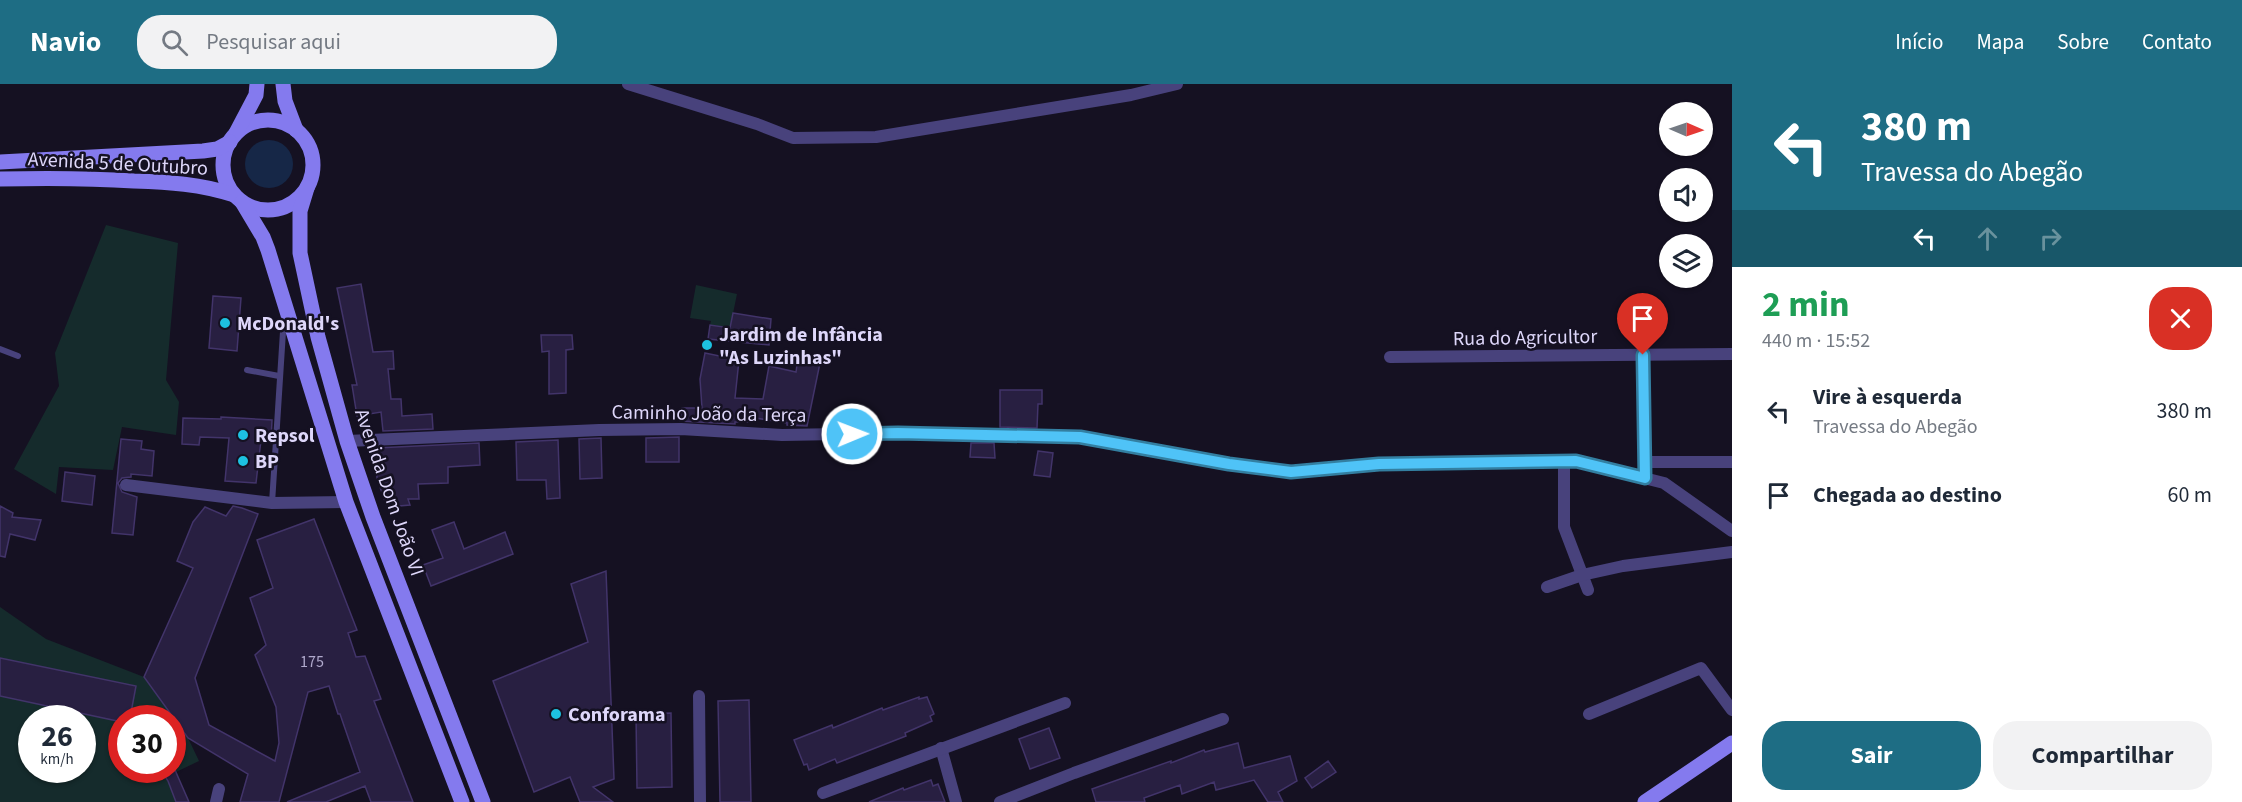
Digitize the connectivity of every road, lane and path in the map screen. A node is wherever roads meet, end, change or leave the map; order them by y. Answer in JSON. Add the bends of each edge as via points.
{"nodes":[{"id":1,"x":257,"y":84,"type":"edge"},
{"id":2,"x":283,"y":84,"type":"edge"},
{"id":3,"x":628,"y":84,"type":"edge"},
{"id":4,"x":1177,"y":84,"type":"edge"},
{"id":5,"x":296,"y":130,"type":"junction"},
{"id":6,"x":232,"y":139,"type":"junction"},
{"id":7,"x":0,"y":162,"type":"edge"},
{"id":8,"x":0,"y":179,"type":"edge"},
{"id":9,"x":307,"y":188,"type":"junction"},
{"id":10,"x":238,"y":198,"type":"junction"},
{"id":11,"x":286,"y":303,"type":"junction"},
{"id":12,"x":0,"y":349,"type":"edge"},
{"id":13,"x":1732,"y":354,"type":"edge"},
{"id":14,"x":1643,"y":355,"type":"junction"},
{"id":15,"x":18,"y":356,"type":"dead end"},
{"id":16,"x":1390,"y":357,"type":"dead end"},
{"id":17,"x":247,"y":370,"type":"dead end"},
{"id":18,"x":279,"y":376,"type":"junction"},
{"id":19,"x":347,"y":441,"type":"junction"},
{"id":20,"x":1564,"y":461,"type":"junction"},
{"id":21,"x":1645,"y":462,"type":"junction"},
{"id":22,"x":1732,"y":462,"type":"edge"},
{"id":23,"x":1645,"y":478,"type":"junction"},
{"id":24,"x":126,"y":485,"type":"dead end"},
{"id":25,"x":346,"y":502,"type":"junction"},
{"id":26,"x":272,"y":503,"type":"junction"},
{"id":27,"x":1732,"y":531,"type":"edge"},
{"id":28,"x":1732,"y":552,"type":"edge"},
{"id":29,"x":1582,"y":575,"type":"junction"},
{"id":30,"x":1547,"y":587,"type":"dead end"},
{"id":31,"x":1588,"y":590,"type":"dead end"},
{"id":32,"x":699,"y":696,"type":"dead end"},
{"id":33,"x":1065,"y":703,"type":"dead end"},
{"id":34,"x":1732,"y":710,"type":"edge"},
{"id":35,"x":1589,"y":714,"type":"dead end"},
{"id":36,"x":1223,"y":719,"type":"dead end"},
{"id":37,"x":1732,"y":743,"type":"edge"},
{"id":38,"x":941,"y":748,"type":"junction"},
{"id":39,"x":219,"y":789,"type":"dead end"},
{"id":40,"x":823,"y":793,"type":"dead end"},
{"id":41,"x":216,"y":802,"type":"edge"},
{"id":42,"x":462,"y":802,"type":"edge"},
{"id":43,"x":483,"y":802,"type":"edge"},
{"id":44,"x":700,"y":802,"type":"edge"},
{"id":45,"x":956,"y":802,"type":"edge"},
{"id":46,"x":1000,"y":802,"type":"edge"},
{"id":47,"x":1645,"y":802,"type":"edge"}],
"edges":[{"from":1,"to":6,"type":"main road","name":"Avenida Dom João VI","via":[[256,95]]},
{"from":2,"to":5,"type":"main road","name":"Avenida Dom João VI"},
{"from":3,"to":4,"type":"street","via":[[794,138],[876,137]]},
{"from":5,"to":6,"type":"main road","via":[[280,122],[264,121],[248,125]]},
{"from":5,"to":9,"type":"main road","name":"Avenida Dom João VI","via":[[307,143],[312,159]]},
{"from":6,"to":7,"type":"main road","name":"Avenida 5 de Outubro","via":[[204,151]]},
{"from":6,"to":10,"type":"main road","name":"Avenida Dom João VI","via":[[223,168]]},
{"from":8,"to":10,"type":"main road","name":"Avenida 5 de Outubro","via":[[76,178],[201,185]]},
{"from":9,"to":10,"type":"main road","via":[[296,201],[276,210],[260,209]]},
{"from":9,"to":19,"type":"main road","name":"Avenida Dom João VI","via":[[299,219],[300,253]]},
{"from":10,"to":11,"type":"main road","name":"Avenida Dom João VI","via":[[263,237]]},
{"from":11,"to":18,"type":"lane"},
{"from":11,"to":25,"type":"main road","name":"Avenida Dom João VI"},
{"from":12,"to":15,"type":"lane"},
{"from":13,"to":14,"type":"street","name":"Rua do Agricultor"},
{"from":14,"to":16,"type":"street","name":"Rua do Agricultor"},
{"from":14,"to":21,"type":"street"},
{"from":17,"to":18,"type":"lane"},
{"from":18,"to":26,"type":"lane"},
{"from":19,"to":20,"type":"street","name":"Caminho João da Terça","via":[[681,429],[782,435],[1080,437],[1291,472],[1379,464]]},
{"from":19,"to":43,"type":"main road","name":"Avenida Dom João VI"},
{"from":20,"to":23,"type":"street","name":"Caminho João da Terça"},
{"from":20,"to":29,"type":"street","via":[[1564,527]]},
{"from":21,"to":22,"type":"street"},
{"from":21,"to":23,"type":"street"},
{"from":23,"to":27,"type":"street","name":"Caminho João da Terça","via":[[1664,483]]},
{"from":24,"to":26,"type":"street"},
{"from":25,"to":26,"type":"street"},
{"from":25,"to":42,"type":"main road","name":"Avenida Dom João VI"},
{"from":28,"to":29,"type":"street"},
{"from":29,"to":30,"type":"street"},
{"from":29,"to":31,"type":"street"},
{"from":32,"to":44,"type":"street"},
{"from":33,"to":38,"type":"street"},
{"from":34,"to":35,"type":"street","via":[[1701,668]]},
{"from":36,"to":46,"type":"street"},
{"from":37,"to":47,"type":"main road"},
{"from":38,"to":40,"type":"street"},
{"from":38,"to":45,"type":"street"},
{"from":39,"to":41,"type":"street"}]}
